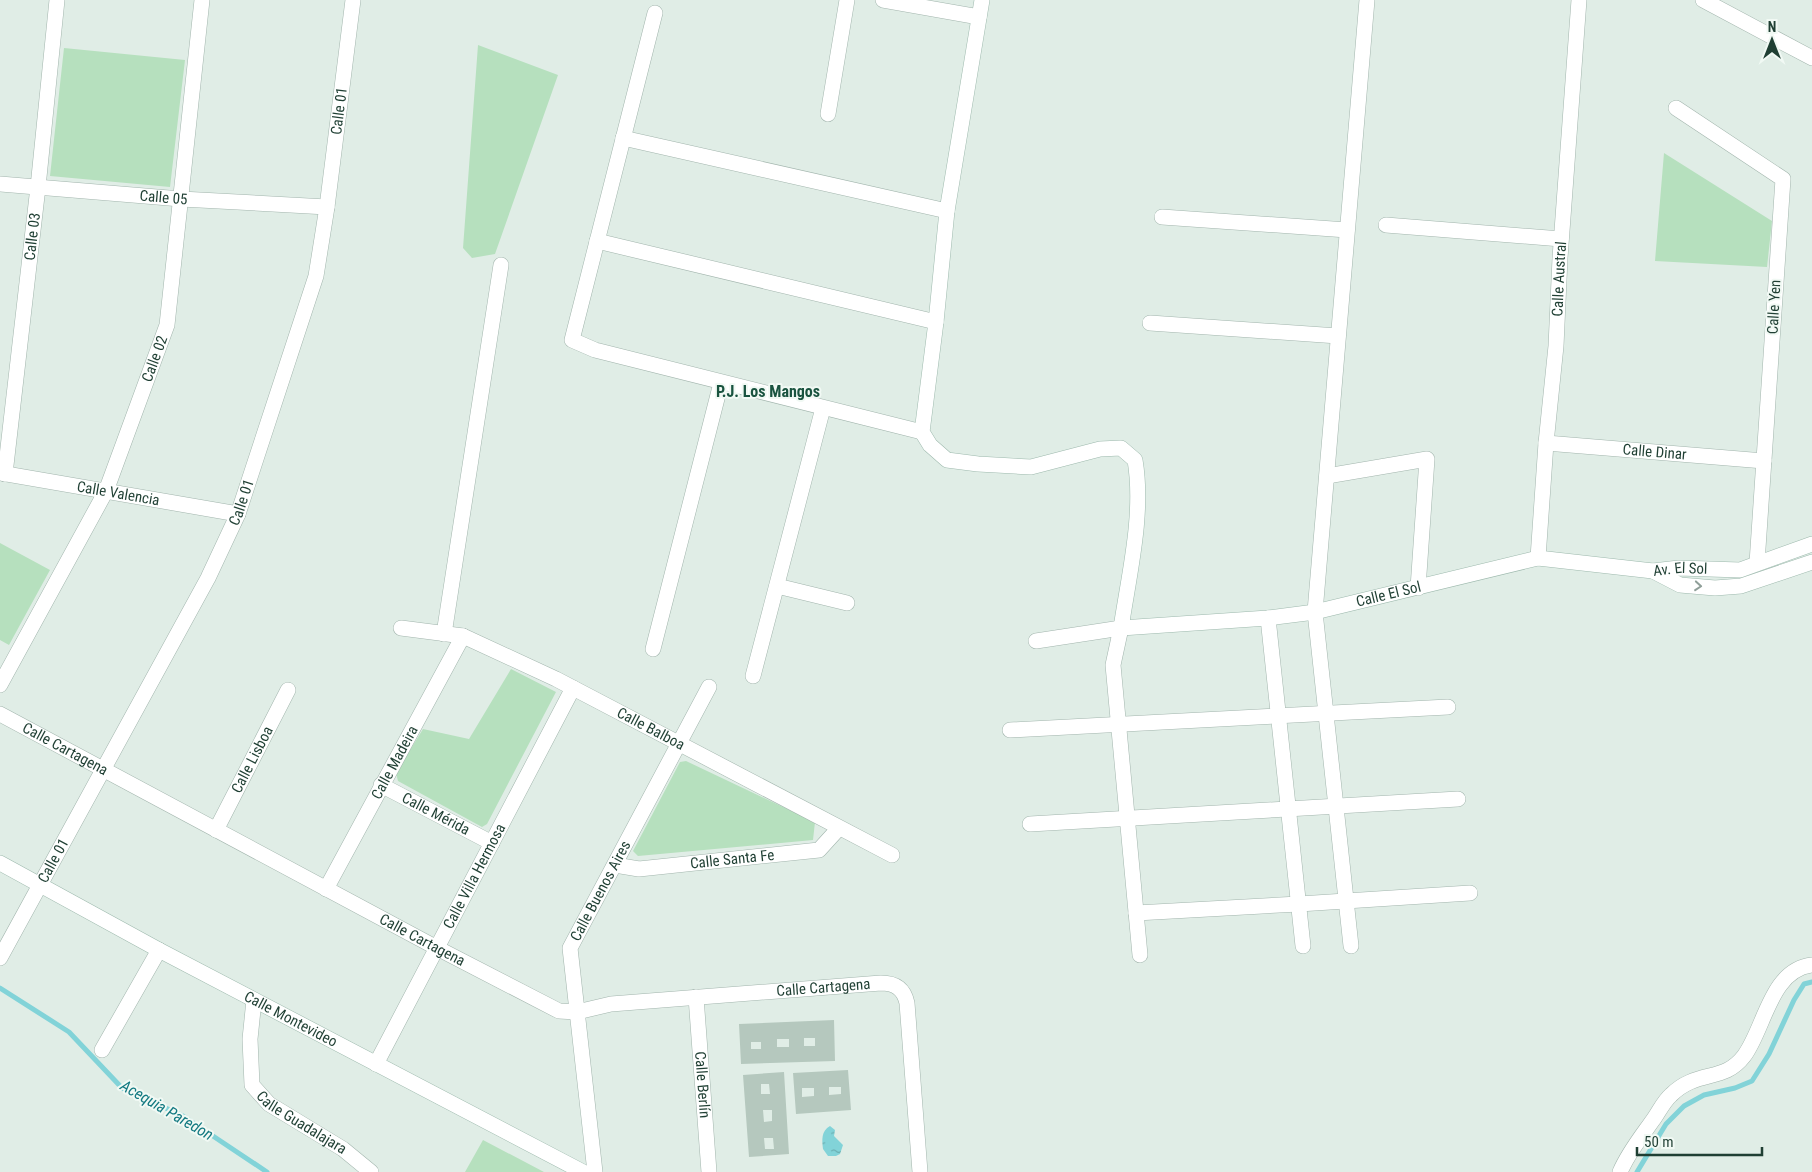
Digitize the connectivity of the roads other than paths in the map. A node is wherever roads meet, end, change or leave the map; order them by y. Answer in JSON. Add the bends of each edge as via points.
{"nodes":[{"id":1,"x":57,"y":0,"type":"edge"},
{"id":2,"x":202,"y":0,"type":"edge"},
{"id":3,"x":353,"y":0,"type":"edge"},
{"id":4,"x":847,"y":0,"type":"edge"},
{"id":5,"x":882,"y":0,"type":"edge"},
{"id":6,"x":982,"y":0,"type":"edge"},
{"id":7,"x":1366,"y":0,"type":"edge"},
{"id":8,"x":1579,"y":0,"type":"edge"},
{"id":9,"x":1703,"y":0,"type":"edge"},
{"id":10,"x":655,"y":13,"type":"dead end"},
{"id":11,"x":978,"y":17,"type":"junction"},
{"id":12,"x":1812,"y":58,"type":"edge"},
{"id":13,"x":1676,"y":108,"type":"dead end"},
{"id":14,"x":828,"y":114,"type":"dead end"},
{"id":15,"x":623,"y":138,"type":"junction"},
{"id":16,"x":0,"y":184,"type":"edge"},
{"id":17,"x":38,"y":187,"type":"junction"},
{"id":18,"x":181,"y":199,"type":"junction"},
{"id":19,"x":327,"y":206,"type":"junction"},
{"id":20,"x":947,"y":211,"type":"junction"},
{"id":21,"x":1162,"y":217,"type":"dead end"},
{"id":22,"x":1386,"y":225,"type":"dead end"},
{"id":23,"x":1347,"y":230,"type":"junction"},
{"id":24,"x":1561,"y":239,"type":"junction"},
{"id":25,"x":597,"y":241,"type":"junction"},
{"id":26,"x":501,"y":265,"type":"dead end"},
{"id":27,"x":936,"y":322,"type":"junction"},
{"id":28,"x":1150,"y":323,"type":"dead end"},
{"id":29,"x":1338,"y":336,"type":"junction"},
{"id":30,"x":722,"y":382,"type":"junction"},
{"id":31,"x":823,"y":408,"type":"junction"},
{"id":32,"x":922,"y":432,"type":"junction"},
{"id":33,"x":1546,"y":443,"type":"junction"},
{"id":34,"x":1764,"y":461,"type":"junction"},
{"id":35,"x":3,"y":473,"type":"edge"},
{"id":36,"x":1326,"y":476,"type":"junction"},
{"id":37,"x":106,"y":491,"type":"junction"},
{"id":38,"x":238,"y":514,"type":"junction"},
{"id":39,"x":1812,"y":544,"type":"edge"},
{"id":40,"x":1538,"y":558,"type":"junction"},
{"id":41,"x":1812,"y":562,"type":"edge"},
{"id":42,"x":1757,"y":563,"type":"junction"},
{"id":43,"x":1653,"y":571,"type":"junction"},
{"id":44,"x":777,"y":586,"type":"junction"},
{"id":45,"x":1418,"y":588,"type":"junction"},
{"id":46,"x":847,"y":602,"type":"dead end"},
{"id":47,"x":1315,"y":612,"type":"junction"},
{"id":48,"x":1268,"y":618,"type":"junction"},
{"id":49,"x":401,"y":628,"type":"dead end"},
{"id":50,"x":1121,"y":628,"type":"junction"},
{"id":51,"x":444,"y":634,"type":"junction"},
{"id":52,"x":463,"y":636,"type":"junction"},
{"id":53,"x":1036,"y":641,"type":"dead end"},
{"id":54,"x":653,"y":649,"type":"dead end"},
{"id":55,"x":753,"y":676,"type":"dead end"},
{"id":56,"x":0,"y":685,"type":"edge"},
{"id":57,"x":709,"y":687,"type":"dead end"},
{"id":58,"x":573,"y":688,"type":"junction"},
{"id":59,"x":288,"y":690,"type":"dead end"},
{"id":60,"x":1448,"y":707,"type":"dead end"},
{"id":61,"x":0,"y":714,"type":"edge"},
{"id":62,"x":1326,"y":714,"type":"junction"},
{"id":63,"x":1278,"y":716,"type":"junction"},
{"id":64,"x":1118,"y":725,"type":"junction"},
{"id":65,"x":1010,"y":730,"type":"dead end"},
{"id":66,"x":679,"y":743,"type":"junction"},
{"id":67,"x":103,"y":768,"type":"junction"},
{"id":68,"x":381,"y":785,"type":"junction"},
{"id":69,"x":1458,"y":799,"type":"dead end"},
{"id":70,"x":1337,"y":805,"type":"junction"},
{"id":71,"x":1287,"y":808,"type":"junction"},
{"id":72,"x":1127,"y":819,"type":"junction"},
{"id":73,"x":1030,"y":824,"type":"dead end"},
{"id":74,"x":840,"y":828,"type":"junction"},
{"id":75,"x":216,"y":830,"type":"junction"},
{"id":76,"x":492,"y":843,"type":"junction"},
{"id":77,"x":892,"y":855,"type":"dead end"},
{"id":78,"x":0,"y":863,"type":"edge"},
{"id":79,"x":615,"y":865,"type":"junction"},
{"id":80,"x":39,"y":886,"type":"junction"},
{"id":81,"x":326,"y":889,"type":"junction"},
{"id":82,"x":1470,"y":893,"type":"dead end"},
{"id":83,"x":1346,"y":901,"type":"junction"},
{"id":84,"x":1299,"y":904,"type":"junction"},
{"id":85,"x":1136,"y":913,"type":"junction"},
{"id":86,"x":1303,"y":946,"type":"dead end"},
{"id":87,"x":1351,"y":946,"type":"dead end"},
{"id":88,"x":437,"y":948,"type":"junction"},
{"id":89,"x":158,"y":950,"type":"junction"},
{"id":90,"x":1140,"y":955,"type":"dead end"},
{"id":91,"x":0,"y":958,"type":"edge"},
{"id":92,"x":1812,"y":965,"type":"edge"},
{"id":93,"x":696,"y":997,"type":"junction"},
{"id":94,"x":254,"y":1000,"type":"junction"},
{"id":95,"x":577,"y":1012,"type":"junction"},
{"id":96,"x":102,"y":1050,"type":"dead end"},
{"id":97,"x":376,"y":1064,"type":"junction"},
{"id":98,"x":371,"y":1172,"type":"edge"},
{"id":99,"x":583,"y":1172,"type":"edge"},
{"id":100,"x":595,"y":1172,"type":"edge"},
{"id":101,"x":709,"y":1172,"type":"edge"},
{"id":102,"x":920,"y":1172,"type":"edge"},
{"id":103,"x":1620,"y":1172,"type":"edge"}],
"edges":[{"from":1,"to":17,"type":"street","name":"Calle 03"},
{"from":2,"to":18,"type":"street","name":"Calle 02"},
{"from":3,"to":19,"type":"street","name":"Calle 01"},
{"from":4,"to":14,"type":"street"},
{"from":5,"to":11,"type":"street"},
{"from":6,"to":11,"type":"street"},
{"from":7,"to":23,"type":"street"},
{"from":8,"to":24,"type":"street","name":"Calle Austral"},
{"from":9,"to":12,"type":"street"},
{"from":10,"to":15,"type":"street"},
{"from":11,"to":20,"type":"street"},
{"from":13,"to":34,"type":"street","name":"Calle Yen","via":[[1783,179]]},
{"from":15,"to":20,"type":"street"},
{"from":15,"to":25,"type":"street"},
{"from":16,"to":17,"type":"street","name":"Calle 05"},
{"from":17,"to":18,"type":"street","name":"Calle 05"},
{"from":17,"to":35,"type":"street","name":"Calle 03"},
{"from":18,"to":19,"type":"street","name":"Calle 05"},
{"from":18,"to":37,"type":"street","name":"Calle 02","via":[[167,325]]},
{"from":19,"to":38,"type":"street","name":"Calle 01","via":[[316,276]]},
{"from":20,"to":27,"type":"street"},
{"from":21,"to":23,"type":"street"},
{"from":22,"to":24,"type":"street"},
{"from":23,"to":29,"type":"street"},
{"from":24,"to":33,"type":"street","name":"Calle Austral","via":[[1556,346]]},
{"from":25,"to":27,"type":"street"},
{"from":25,"to":30,"type":"street","via":[[572,340],[595,350]]},
{"from":26,"to":51,"type":"street"},
{"from":27,"to":32,"type":"street"},
{"from":28,"to":29,"type":"street"},
{"from":29,"to":36,"type":"street"},
{"from":30,"to":31,"type":"street"},
{"from":30,"to":54,"type":"street"},
{"from":31,"to":32,"type":"street"},
{"from":31,"to":44,"type":"street"},
{"from":32,"to":50,"type":"street","via":[[930,445],[947,460],[1031,467],[1100,449],[1121,448],[1135,460],[1138,474],[1137,518]]},
{"from":33,"to":34,"type":"street","name":"Calle Dinar"},
{"from":33,"to":40,"type":"street","name":"Calle Austral"},
{"from":34,"to":42,"type":"street","name":"Calle Yen"},
{"from":35,"to":37,"type":"street","name":"Calle Valencia"},
{"from":36,"to":45,"type":"street","via":[[1427,459]]},
{"from":36,"to":47,"type":"street"},
{"from":37,"to":38,"type":"street","name":"Calle Valencia"},
{"from":37,"to":56,"type":"street","name":"Calle 02"},
{"from":38,"to":67,"type":"street","name":"Calle 01","via":[[208,578]]},
{"from":39,"to":42,"type":"street","name":"Av. El Sol"},
{"from":40,"to":43,"type":"street","name":"Calle El Sol"},
{"from":40,"to":45,"type":"street","name":"Calle El Sol"},
{"from":43,"to":41,"type":"street","name":"Av. El Sol","one_way":true,"via":[[1680,585],[1715,588],[1742,586]]},
{"from":42,"to":43,"type":"street","name":"Av. El Sol","via":[[1740,570],[1679,568]]},
{"from":44,"to":46,"type":"street"},
{"from":44,"to":55,"type":"street"},
{"from":45,"to":47,"type":"street","name":"Calle El Sol"},
{"from":47,"to":48,"type":"street","name":"Calle El Sol"},
{"from":47,"to":62,"type":"street"},
{"from":48,"to":50,"type":"street","name":"Calle El Sol"},
{"from":48,"to":63,"type":"street"},
{"from":49,"to":51,"type":"street","name":"Calle Balboa"},
{"from":50,"to":53,"type":"street","name":"Calle El Sol"},
{"from":50,"to":64,"type":"street","via":[[1113,665]]},
{"from":51,"to":52,"type":"street","name":"Calle Balboa"},
{"from":52,"to":58,"type":"street","name":"Calle Balboa"},
{"from":52,"to":68,"type":"street","name":"Calle Madeira"},
{"from":57,"to":66,"type":"street","name":"Calle Buenos Aires"},
{"from":58,"to":66,"type":"street","name":"Calle Balboa"},
{"from":58,"to":76,"type":"street","name":"Calle Villa Hermosa"},
{"from":59,"to":75,"type":"street","name":"Calle Lisboa"},
{"from":60,"to":62,"type":"street"},
{"from":61,"to":67,"type":"street","name":"Calle Cartagena"},
{"from":62,"to":63,"type":"street"},
{"from":62,"to":70,"type":"street"},
{"from":63,"to":64,"type":"street"},
{"from":63,"to":71,"type":"street"},
{"from":64,"to":65,"type":"street"},
{"from":64,"to":72,"type":"street"},
{"from":66,"to":74,"type":"street","name":"Calle Balboa"},
{"from":66,"to":79,"type":"street","name":"Calle Buenos Aires"},
{"from":67,"to":75,"type":"street","name":"Calle Cartagena"},
{"from":67,"to":80,"type":"street","name":"Calle 01"},
{"from":68,"to":76,"type":"street","name":"Calle Mérida"},
{"from":68,"to":81,"type":"street","name":"Calle Madeira"},
{"from":69,"to":70,"type":"street"},
{"from":70,"to":71,"type":"street"},
{"from":70,"to":83,"type":"street"},
{"from":71,"to":72,"type":"street"},
{"from":71,"to":84,"type":"street"},
{"from":72,"to":73,"type":"street"},
{"from":72,"to":85,"type":"street"},
{"from":74,"to":77,"type":"street","name":"Calle Balboa"},
{"from":74,"to":79,"type":"street","name":"Calle Santa Fe","via":[[819,850],[639,869]]},
{"from":75,"to":81,"type":"street","name":"Calle Cartagena"},
{"from":76,"to":88,"type":"street","name":"Calle Villa Hermosa"},
{"from":78,"to":80,"type":"street","name":"Calle Montevideo"},
{"from":79,"to":95,"type":"street","name":"Calle Buenos Aires","via":[[570,948]]},
{"from":80,"to":89,"type":"street","name":"Calle Montevideo"},
{"from":80,"to":91,"type":"street","name":"Calle 01"},
{"from":81,"to":88,"type":"street","name":"Calle Cartagena"},
{"from":82,"to":83,"type":"street"},
{"from":83,"to":84,"type":"street"},
{"from":83,"to":87,"type":"street"},
{"from":84,"to":85,"type":"street"},
{"from":84,"to":86,"type":"street"},
{"from":85,"to":90,"type":"street"},
{"from":88,"to":95,"type":"street","name":"Calle Cartagena","via":[[559,1011]]},
{"from":88,"to":97,"type":"street","name":"Calle Villa Hermosa"},
{"from":89,"to":94,"type":"street","name":"Calle Montevideo"},
{"from":89,"to":96,"type":"street"},
{"from":92,"to":103,"type":"street","via":[[1791,973],[1779,986],[1749,1046],[1735,1065],[1720,1074],[1689,1082],[1671,1095]]},
{"from":93,"to":95,"type":"street","name":"Calle Cartagena","via":[[612,1004]]},
{"from":93,"to":101,"type":"street","name":"Calle Berlín"},
{"from":93,"to":102,"type":"street","name":"Calle Cartagena","via":[[881,983],[900,989],[907,1003]]},
{"from":94,"to":97,"type":"street","name":"Calle Montevideo"},
{"from":94,"to":98,"type":"street","name":"Calle Guadalajara","via":[[250,1039],[252,1085],[269,1104],[343,1149]]},
{"from":95,"to":100,"type":"street","name":"Calle Buenos Aires"},
{"from":97,"to":99,"type":"street","name":"Calle Montevideo"}]}
